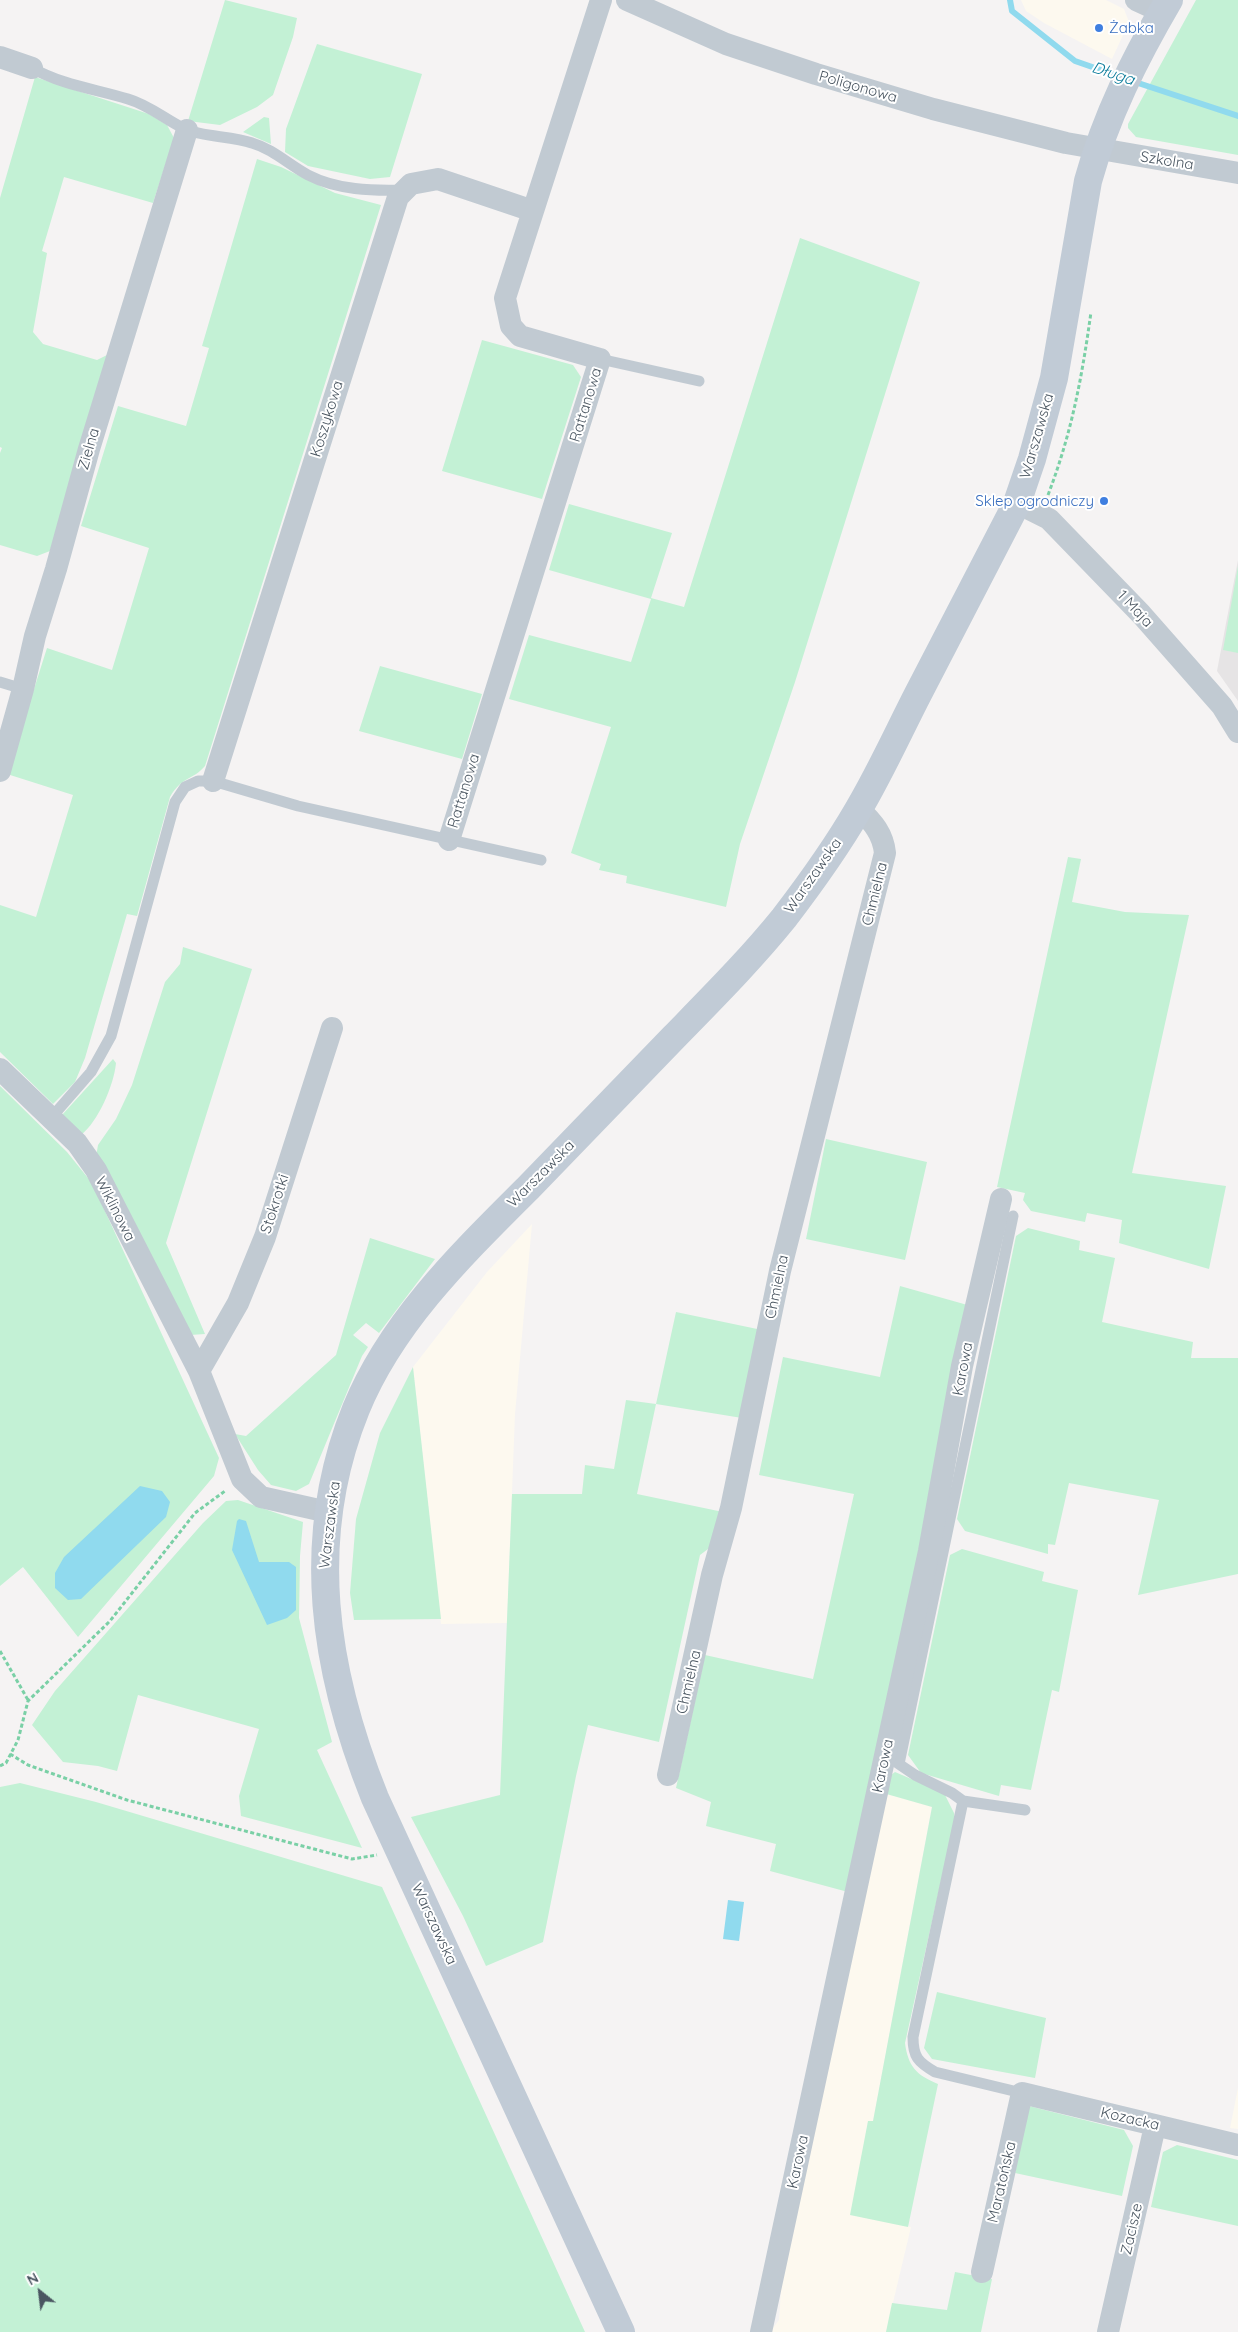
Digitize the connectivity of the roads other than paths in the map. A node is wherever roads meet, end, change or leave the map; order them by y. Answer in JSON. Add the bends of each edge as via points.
{"nodes":[{"id":1,"x":601,"y":0,"type":"edge"},
{"id":2,"x":627,"y":0,"type":"edge"},
{"id":3,"x":1136,"y":0,"type":"edge"},
{"id":4,"x":1165,"y":6,"type":"edge"},
{"id":5,"x":0,"y":57,"type":"edge"},
{"id":6,"x":32,"y":68,"type":"joint"},
{"id":7,"x":187,"y":130,"type":"junction"},
{"id":8,"x":1097,"y":149,"type":"junction"},
{"id":9,"x":1238,"y":173,"type":"edge"},
{"id":10,"x":406,"y":190,"type":"junction"},
{"id":11,"x":533,"y":211,"type":"junction"},
{"id":12,"x":600,"y":360,"type":"junction"},
{"id":13,"x":699,"y":381,"type":"dead end"},
{"id":14,"x":1017,"y":503,"type":"junction"},
{"id":15,"x":0,"y":682,"type":"edge"},
{"id":16,"x":23,"y":689,"type":"junction"},
{"id":17,"x":1238,"y":732,"type":"edge"},
{"id":18,"x":0,"y":771,"type":"edge"},
{"id":19,"x":213,"y":781,"type":"junction"},
{"id":20,"x":859,"y":809,"type":"junction"},
{"id":21,"x":449,"y":840,"type":"junction"},
{"id":22,"x":541,"y":860,"type":"dead end"},
{"id":23,"x":332,"y":1028,"type":"dead end"},
{"id":24,"x":0,"y":1069,"type":"edge"},
{"id":25,"x":50,"y":1118,"type":"junction"},
{"id":26,"x":1007,"y":1207,"type":"dead end"},
{"id":27,"x":199,"y":1371,"type":"junction"},
{"id":28,"x":328,"y":1512,"type":"junction"},
{"id":29,"x":892,"y":1760,"type":"junction"},
{"id":30,"x":668,"y":1775,"type":"dead end"},
{"id":31,"x":963,"y":1801,"type":"junction"},
{"id":32,"x":1025,"y":1810,"type":"dead end"},
{"id":33,"x":1022,"y":2093,"type":"junction"},
{"id":34,"x":1155,"y":2126,"type":"junction"},
{"id":35,"x":1238,"y":2144,"type":"edge"},
{"id":36,"x":982,"y":2272,"type":"dead end"},
{"id":37,"x":621,"y":2332,"type":"edge"},
{"id":38,"x":761,"y":2332,"type":"edge"},
{"id":39,"x":1108,"y":2332,"type":"edge"}],
"edges":[{"from":1,"to":11,"type":"street","name":"Rattanowa"},
{"from":2,"to":8,"type":"street","name":"Poligonowa","via":[[726,44],[816,74],[934,109]]},
{"from":3,"to":4,"type":"street"},
{"from":4,"to":8,"type":"main road","name":"Warszawska","via":[[1133,62]]},
{"from":5,"to":6,"type":"street"},
{"from":6,"to":7,"type":"lane","via":[[60,82],[131,100]]},
{"from":7,"to":10,"type":"lane","via":[[253,143],[308,175],[343,186],[371,191]]},
{"from":7,"to":16,"type":"street","name":"Zielna","via":[[89,449]]},
{"from":8,"to":9,"type":"street","name":"Szkolna"},
{"from":8,"to":14,"type":"main road","name":"Warszawska","via":[[1088,181],[1054,378]]},
{"from":10,"to":11,"type":"street","via":[[411,184],[438,179]]},
{"from":10,"to":19,"type":"street","name":"Koszykowa","via":[[398,197],[391,217]]},
{"from":11,"to":12,"type":"street","name":"Rattanowa","via":[[506,298],[511,326],[520,336]]},
{"from":12,"to":13,"type":"lane"},
{"from":12,"to":21,"type":"street","name":"Rattanowa"},
{"from":14,"to":17,"type":"street","name":"1 Maja","via":[[1049,519],[1134,606],[1222,706]]},
{"from":14,"to":20,"type":"main road","name":"Warszawska"},
{"from":15,"to":16,"type":"lane"},
{"from":16,"to":18,"type":"street","name":"Zielna"},
{"from":19,"to":21,"type":"lane","via":[[298,806]]},
{"from":19,"to":25,"type":"lane","via":[[198,781],[185,787],[175,802],[111,1036],[91,1072]]},
{"from":20,"to":28,"type":"main road","name":"Warszawska","via":[[815,875],[755,953],[486,1230],[401,1330],[357,1409],[336,1473]]},
{"from":20,"to":30,"type":"street","name":"Chmielna","via":[[873,822],[884,840],[885,853],[780,1271],[732,1508],[712,1575]]},
{"from":21,"to":22,"type":"lane"},
{"from":23,"to":27,"type":"street","name":"Stokrotki","via":[[264,1238],[238,1303]]},
{"from":24,"to":25,"type":"street","name":"Wiklinowa"},
{"from":25,"to":27,"type":"street","name":"Wiklinowa","via":[[77,1143],[96,1170]]},
{"from":26,"to":29,"type":"street","name":"Karowa","via":[[962,1366]]},
{"from":27,"to":28,"type":"street","name":"Wiklinowa","via":[[242,1478],[261,1497]]},
{"from":28,"to":37,"type":"main road","name":"Warszawska","via":[[324,1580],[326,1621],[343,1706],[355,1745],[375,1798]]},
{"from":29,"to":31,"type":"lane"},
{"from":29,"to":38,"type":"street","name":"Karowa"},
{"from":31,"to":32,"type":"lane"},
{"from":31,"to":33,"type":"lane","via":[[913,2038],[913,2052],[935,2072]]},
{"from":33,"to":34,"type":"street","name":"Kozacka"},
{"from":33,"to":36,"type":"street","name":"Maratońska"},
{"from":34,"to":35,"type":"street","name":"Kozacka"},
{"from":34,"to":39,"type":"street","name":"Zacisze"}]}
